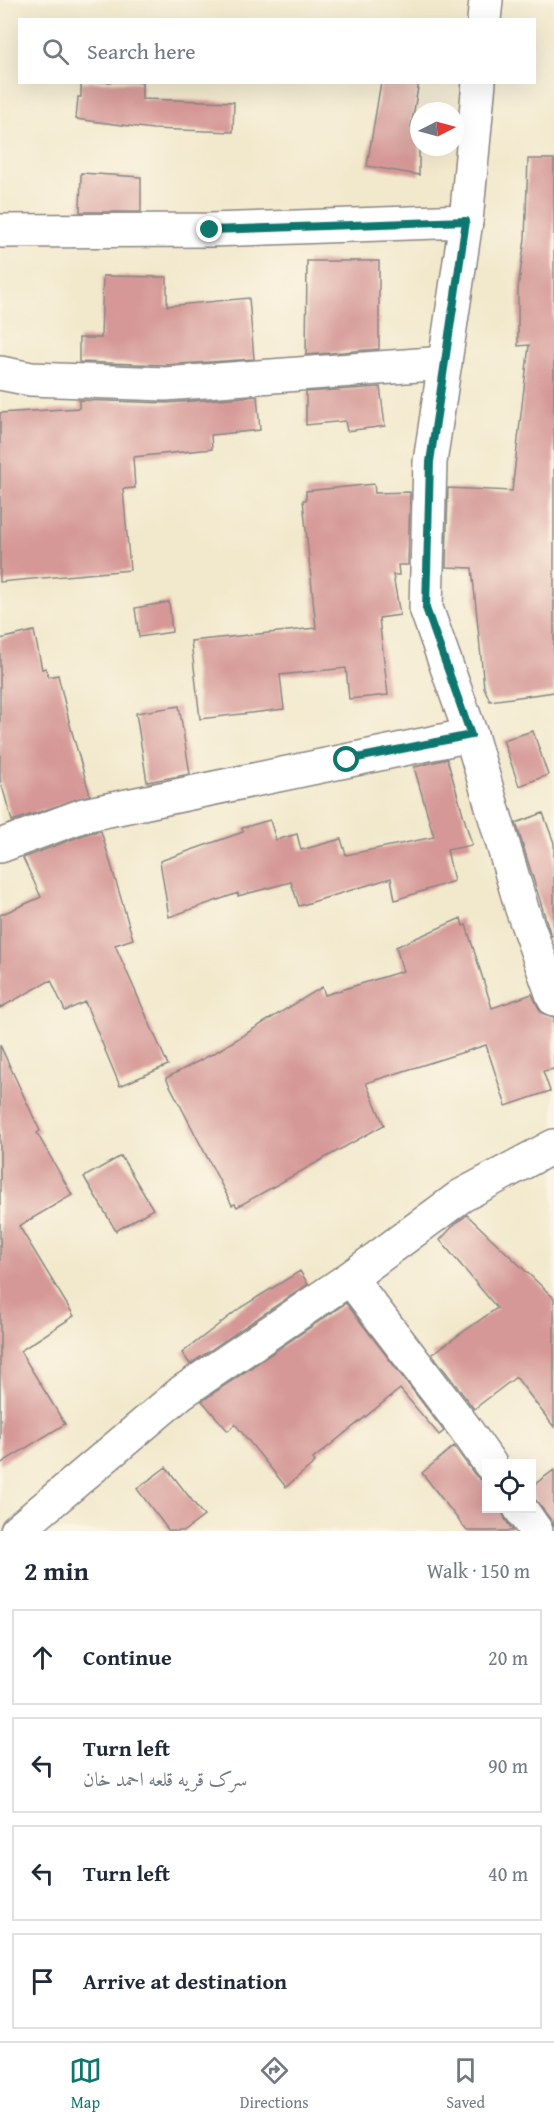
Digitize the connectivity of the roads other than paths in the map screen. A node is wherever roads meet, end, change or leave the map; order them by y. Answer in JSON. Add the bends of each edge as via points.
{"nodes":[{"id":1,"x":486,"y":0,"type":"edge"},
{"id":2,"x":484,"y":18,"type":"edge"},
{"id":3,"x":479,"y":84,"type":"edge"},
{"id":4,"x":466,"y":221,"type":"junction"},
{"id":5,"x":0,"y":231,"type":"edge"},
{"id":6,"x":445,"y":363,"type":"junction"},
{"id":7,"x":0,"y":373,"type":"edge"},
{"id":8,"x":471,"y":735,"type":"junction"},
{"id":9,"x":0,"y":846,"type":"edge"},
{"id":10,"x":554,"y":999,"type":"edge"},
{"id":11,"x":554,"y":1146,"type":"edge"},
{"id":12,"x":350,"y":1278,"type":"junction"},
{"id":13,"x":486,"y":1459,"type":"edge"},
{"id":14,"x":523,"y":1513,"type":"edge"},
{"id":15,"x":17,"y":1531,"type":"edge"},
{"id":16,"x":536,"y":1531,"type":"edge"}],
"edges":[{"from":1,"to":2,"type":"street"},
{"from":3,"to":4,"type":"street"},
{"from":4,"to":5,"type":"street","via":[[210,230]]},
{"from":4,"to":6,"type":"street"},
{"from":6,"to":7,"type":"street","via":[[165,384],[31,379]]},
{"from":6,"to":8,"type":"street","via":[[430,462],[426,608]]},
{"from":8,"to":9,"type":"street","via":[[84,815]]},
{"from":8,"to":10,"type":"street","via":[[522,909]]},
{"from":11,"to":12,"type":"street","via":[[461,1196]]},
{"from":12,"to":13,"type":"street"},
{"from":12,"to":15,"type":"street","via":[[182,1392]]},
{"from":14,"to":16,"type":"street"}]}
